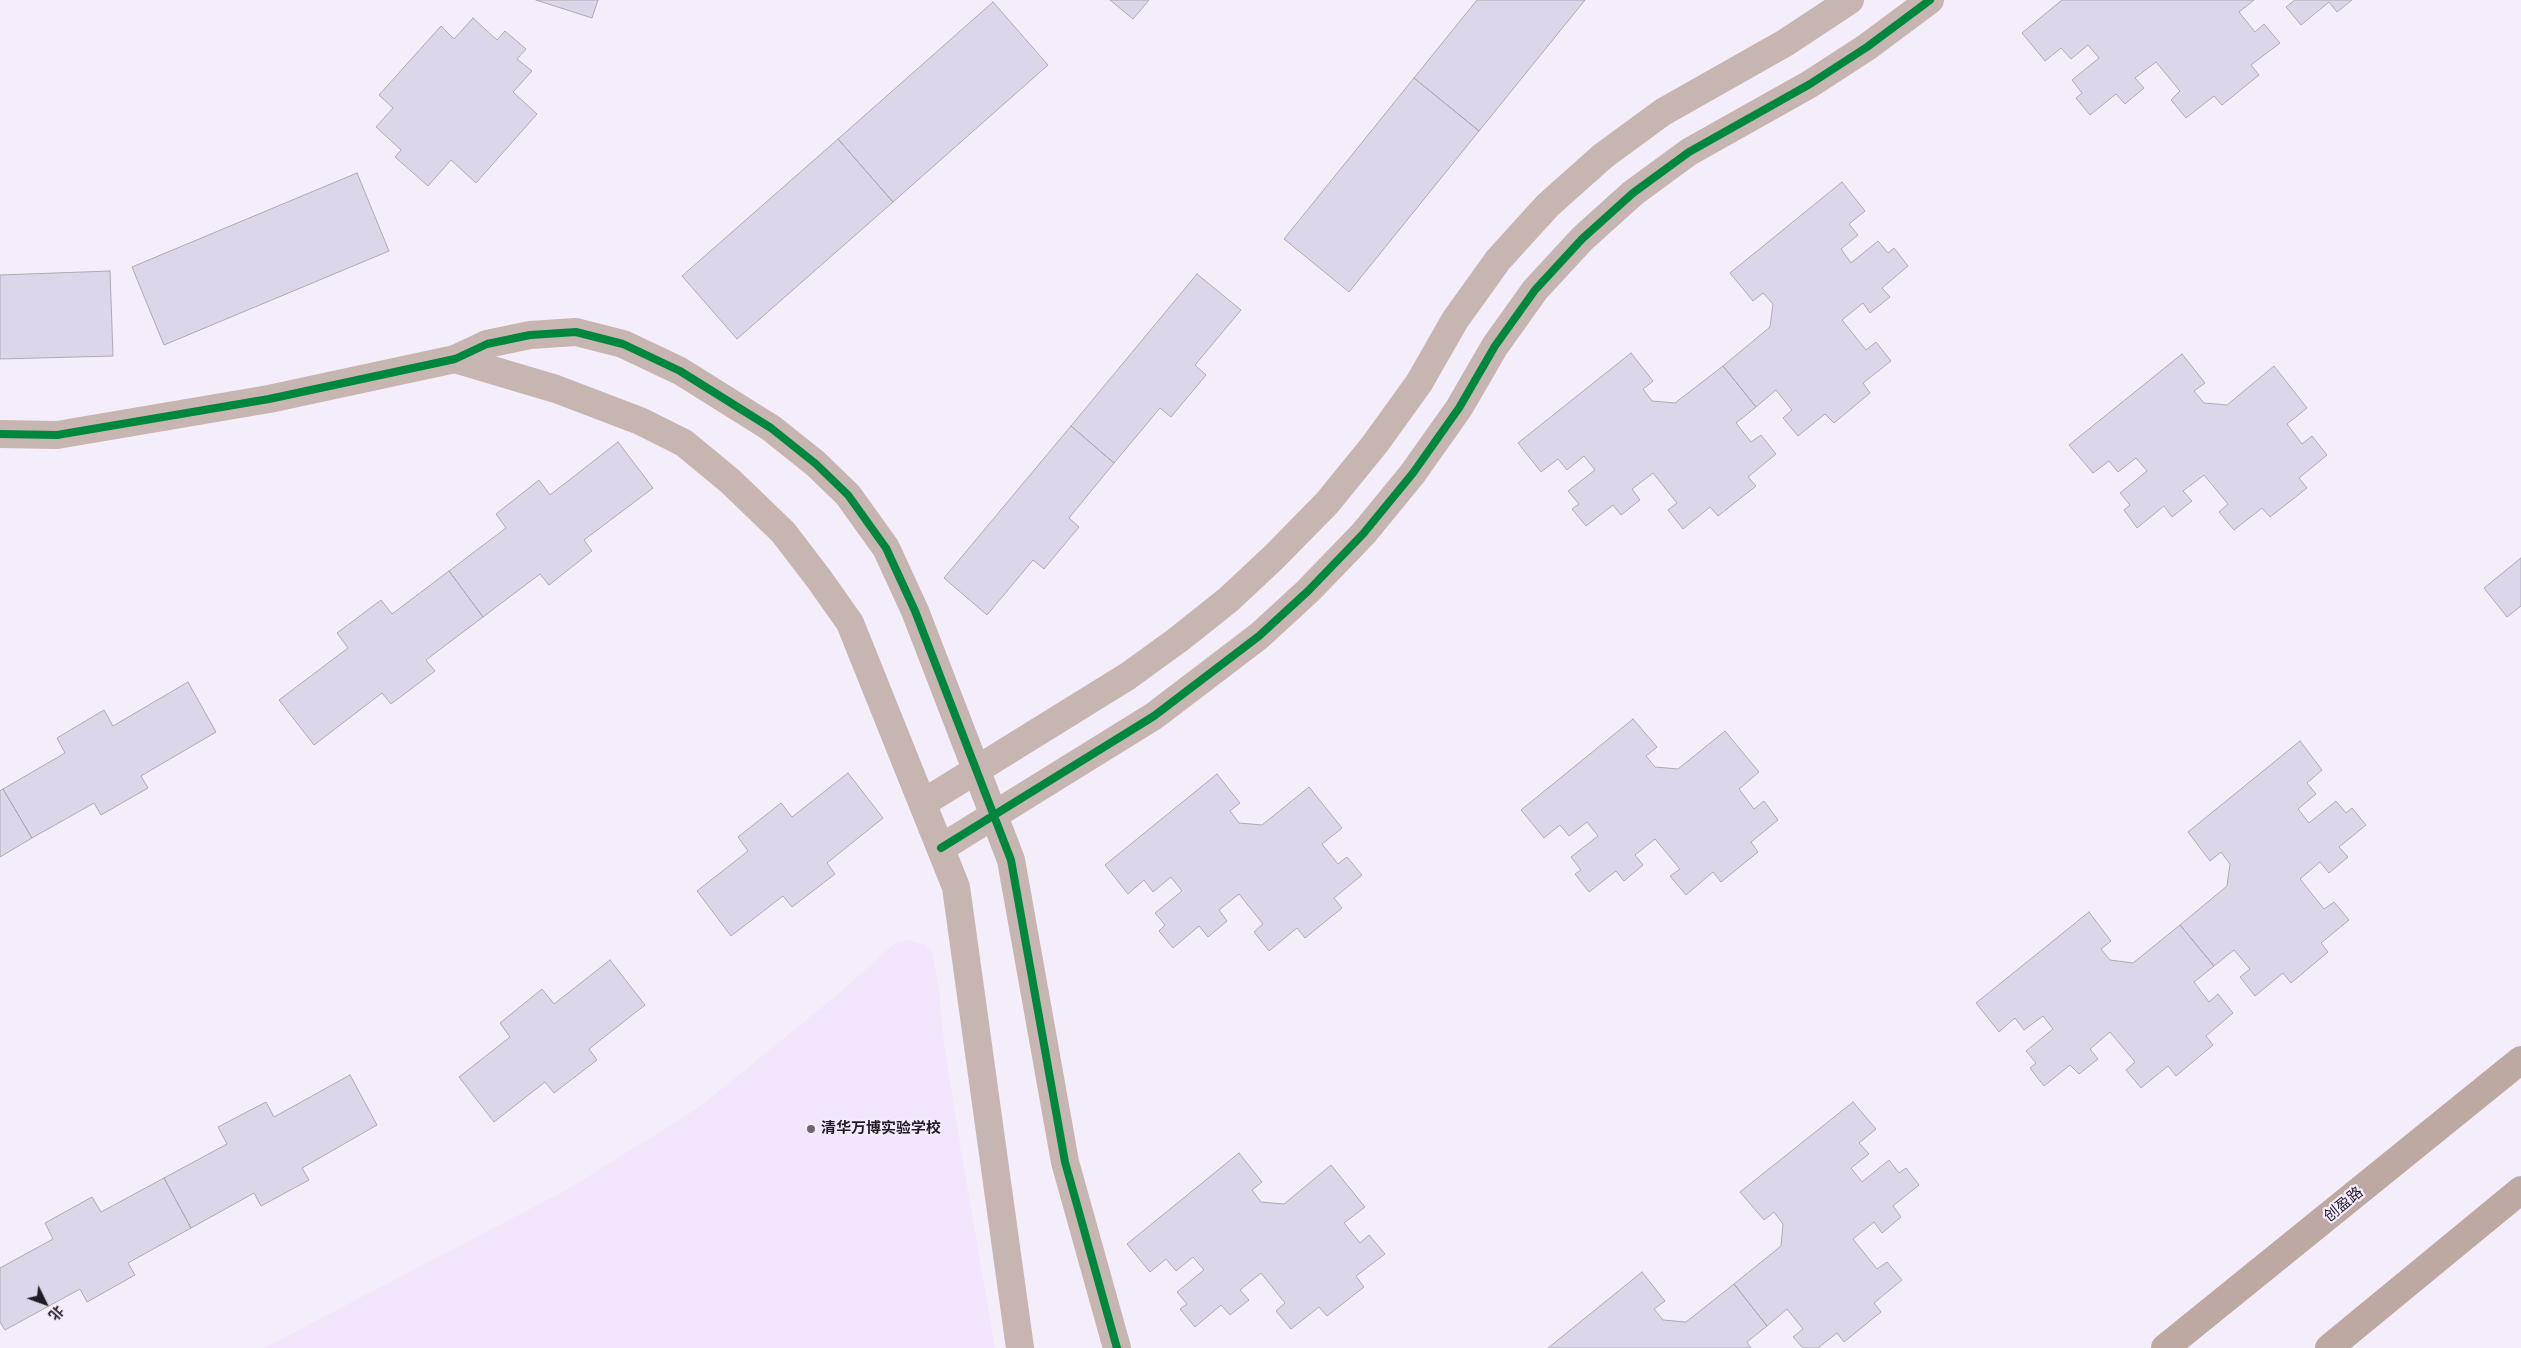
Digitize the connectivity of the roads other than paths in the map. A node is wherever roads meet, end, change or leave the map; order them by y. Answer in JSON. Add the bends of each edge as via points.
{"nodes":[{"id":1,"x":1850,"y":0,"type":"edge"},
{"id":2,"x":1930,"y":0,"type":"edge"},
{"id":3,"x":455,"y":359,"type":"junction"},
{"id":4,"x":0,"y":434,"type":"edge"},
{"id":5,"x":976,"y":770,"type":"junction"},
{"id":6,"x":923,"y":804,"type":"junction"},
{"id":7,"x":994,"y":815,"type":"junction"},
{"id":8,"x":941,"y":848,"type":"junction"},
{"id":9,"x":2521,"y":1060,"type":"edge"},
{"id":10,"x":2521,"y":1190,"type":"edge"},
{"id":11,"x":1020,"y":1348,"type":"edge"},
{"id":12,"x":1117,"y":1348,"type":"edge"},
{"id":13,"x":2165,"y":1348,"type":"edge"},
{"id":14,"x":2329,"y":1348,"type":"edge"}],
"edges":[{"from":1,"to":5,"type":"street","via":[[1785,43],[1663,112],[1603,156],[1548,205],[1498,260],[1375,444],[1327,503],[1274,557],[1228,600],[1128,676]]},
{"from":2,"to":7,"type":"street","via":[[1868,47],[1810,84],[1689,152],[1633,192],[1582,238],[1535,290],[1413,473],[1363,534],[1308,591],[1259,636],[1154,716]]},
{"from":3,"to":4,"type":"street","via":[[269,398],[57,435]]},
{"from":3,"to":5,"type":"street","via":[[487,344],[530,334],[576,332],[623,344],[680,371],[786,440],[848,495],[886,548],[915,611]]},
{"from":3,"to":6,"type":"street","via":[[556,389],[640,421],[684,443],[730,481],[783,532],[850,624]]},
{"from":5,"to":6,"type":"street"},
{"from":5,"to":7,"type":"street"},
{"from":6,"to":8,"type":"street"},
{"from":7,"to":8,"type":"street"},
{"from":7,"to":12,"type":"street","via":[[1011,860],[1065,1162]]},
{"from":8,"to":11,"type":"street","via":[[956,886]]},
{"from":9,"to":13,"type":"street","name":"创盈路"},
{"from":10,"to":14,"type":"street"}]}
